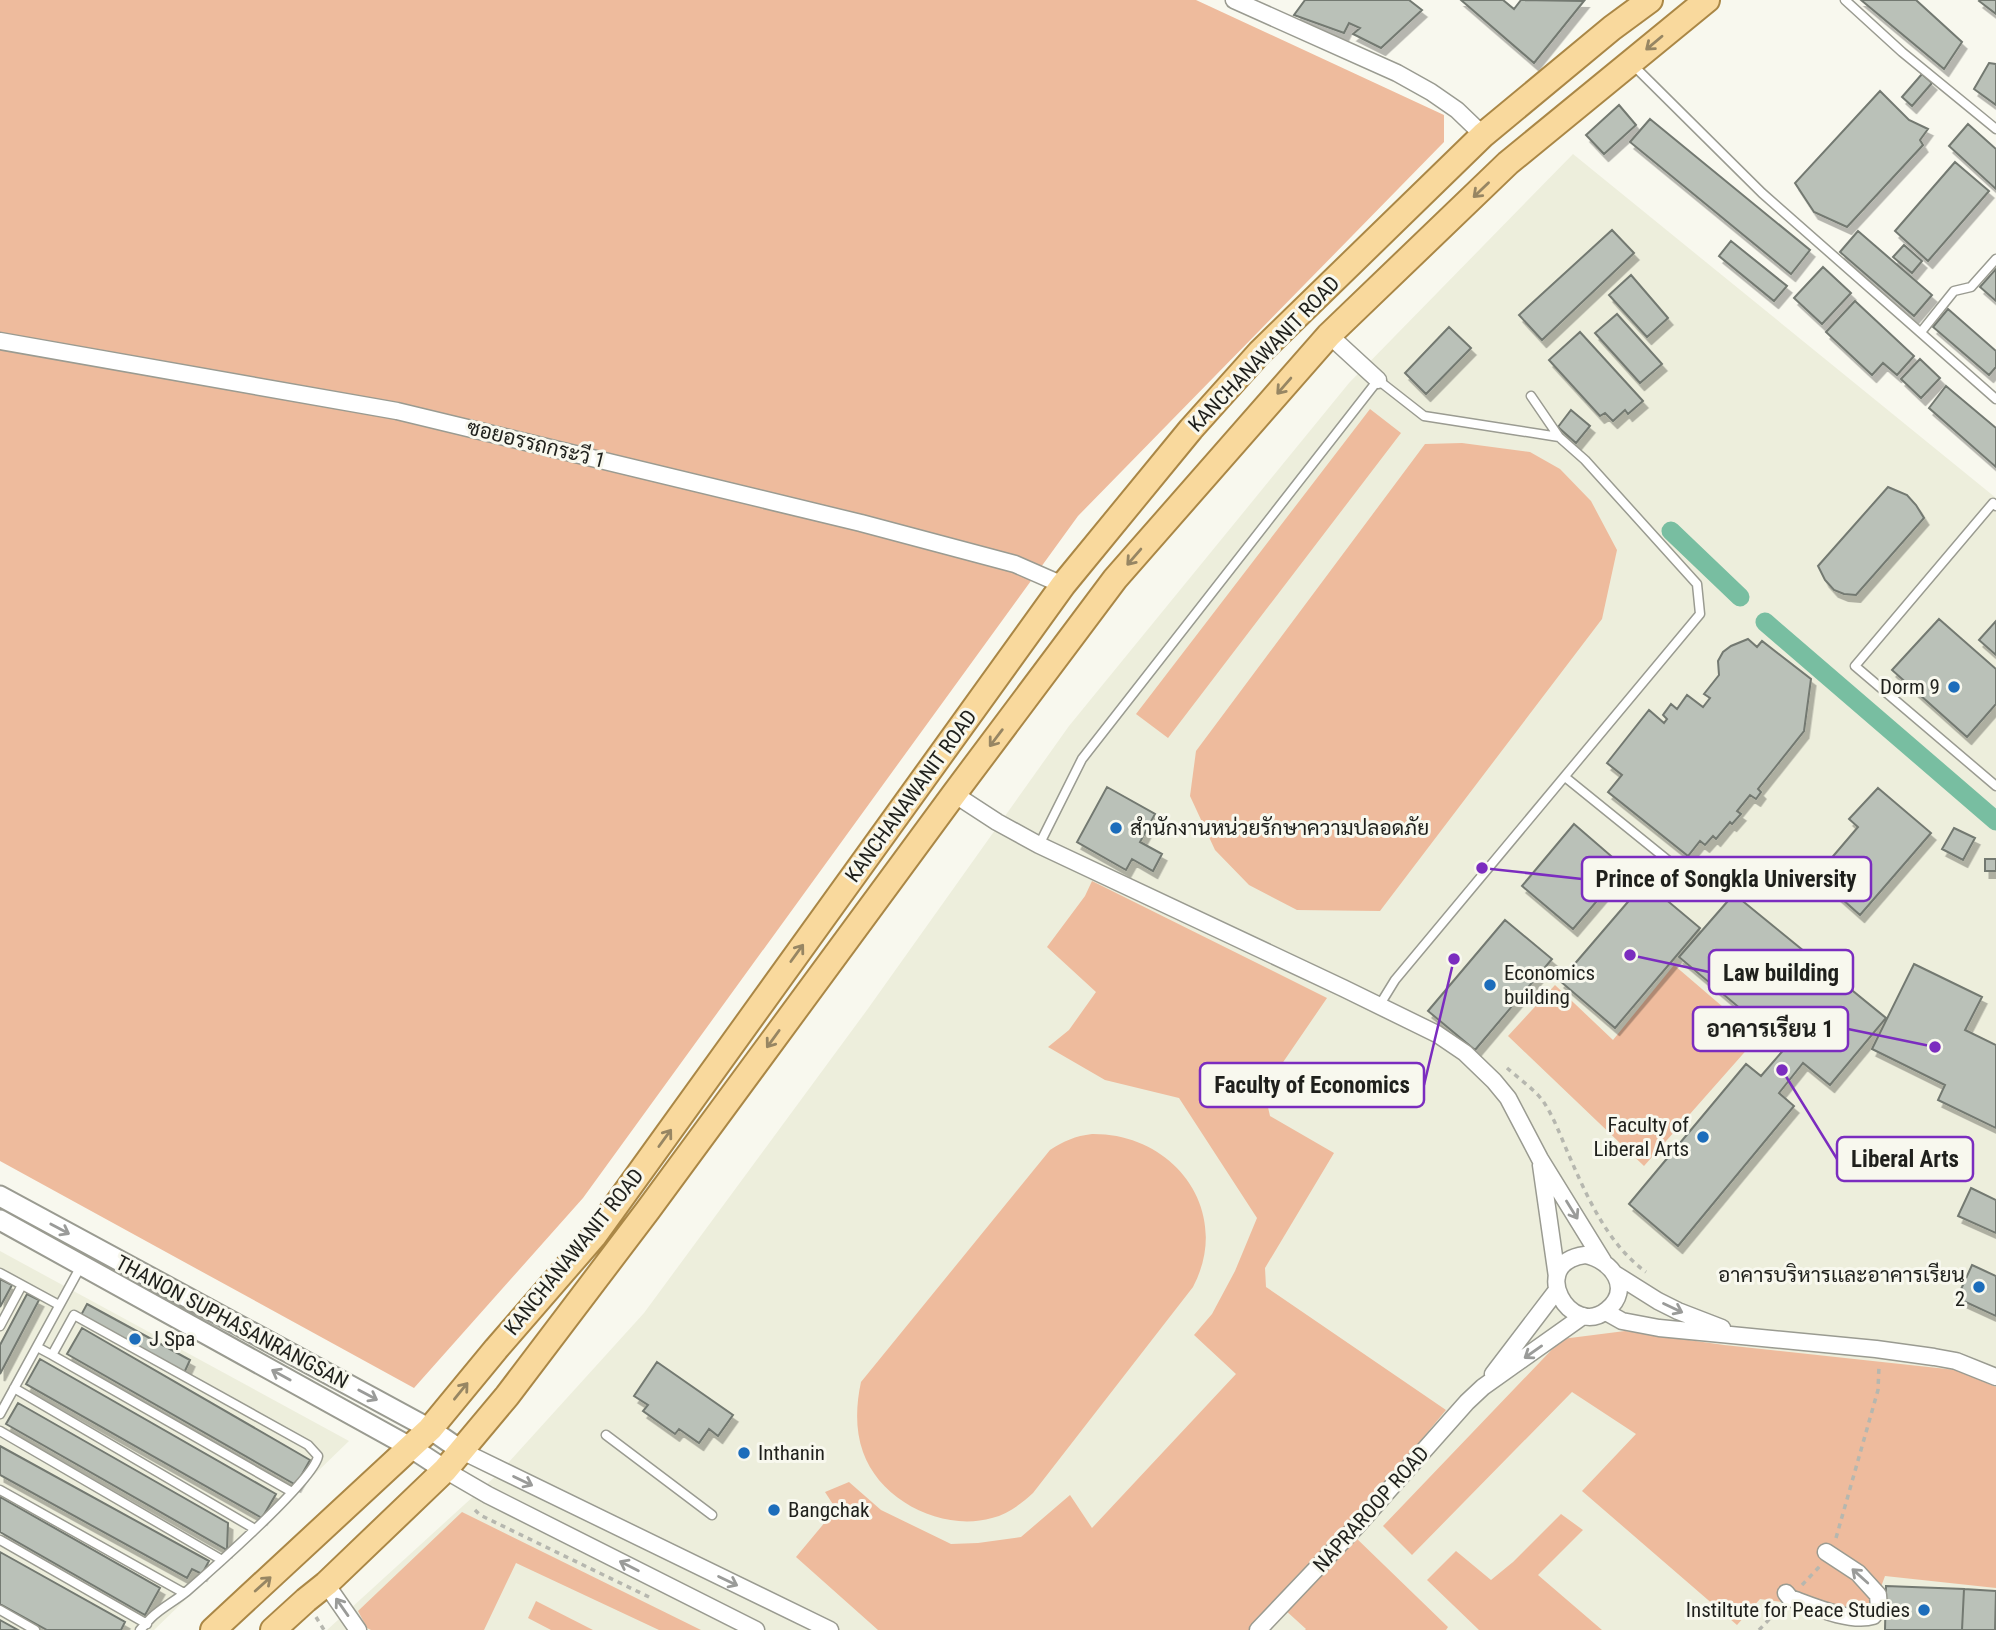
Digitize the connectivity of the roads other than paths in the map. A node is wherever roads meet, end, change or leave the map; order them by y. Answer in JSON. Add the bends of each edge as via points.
{"nodes":[{"id":1,"x":1234,"y":0,"type":"edge"},
{"id":2,"x":1650,"y":0,"type":"edge"},
{"id":3,"x":1707,"y":0,"type":"edge"},
{"id":4,"x":1844,"y":0,"type":"edge"},
{"id":5,"x":1259,"y":5,"type":"edge"},
{"id":6,"x":1631,"y":63,"type":"junction"},
{"id":7,"x":1996,"y":129,"type":"edge"},
{"id":8,"x":1483,"y":135,"type":"junction"},
{"id":9,"x":1996,"y":259,"type":"edge"},
{"id":10,"x":1921,"y":332,"type":"junction"},
{"id":11,"x":1329,"y":335,"type":"junction"},
{"id":12,"x":0,"y":341,"type":"edge"},
{"id":13,"x":1377,"y":380,"type":"junction"},
{"id":14,"x":1531,"y":397,"type":"dead end"},
{"id":15,"x":1996,"y":399,"type":"edge"},
{"id":16,"x":1559,"y":437,"type":"junction"},
{"id":17,"x":1996,"y":506,"type":"edge"},
{"id":18,"x":1063,"y":585,"type":"junction"},
{"id":19,"x":925,"y":777,"type":"junction"},
{"id":20,"x":1565,"y":777,"type":"junction"},
{"id":21,"x":1996,"y":786,"type":"edge"},
{"id":22,"x":954,"y":794,"type":"junction"},
{"id":23,"x":1039,"y":845,"type":"junction"},
{"id":24,"x":1670,"y":862,"type":"dead end"},
{"id":25,"x":1379,"y":1006,"type":"junction"},
{"id":26,"x":1540,"y":1159,"type":"junction"},
{"id":27,"x":0,"y":1196,"type":"edge"},
{"id":28,"x":0,"y":1220,"type":"edge"},
{"id":29,"x":1603,"y":1261,"type":"junction"},
{"id":30,"x":82,"y":1264,"type":"junction"},
{"id":31,"x":0,"y":1273,"type":"edge"},
{"id":32,"x":1615,"y":1273,"type":"junction"},
{"id":33,"x":1557,"y":1283,"type":"junction"},
{"id":34,"x":22,"y":1285,"type":"junction"},
{"id":35,"x":59,"y":1305,"type":"junction"},
{"id":36,"x":1606,"y":1312,"type":"junction"},
{"id":37,"x":1583,"y":1316,"type":"junction"},
{"id":38,"x":0,"y":1326,"type":"edge"},
{"id":39,"x":1741,"y":1335,"type":"junction"},
{"id":40,"x":37,"y":1347,"type":"junction"},
{"id":41,"x":52,"y":1355,"type":"junction"},
{"id":42,"x":1996,"y":1377,"type":"edge"},
{"id":43,"x":1483,"y":1387,"type":"junction"},
{"id":44,"x":14,"y":1388,"type":"junction"},
{"id":45,"x":0,"y":1414,"type":"edge"},
{"id":46,"x":430,"y":1429,"type":"junction"},
{"id":47,"x":0,"y":1432,"type":"edge"},
{"id":48,"x":606,"y":1435,"type":"dead end"},
{"id":49,"x":410,"y":1447,"type":"junction"},
{"id":50,"x":462,"y":1451,"type":"junction"},
{"id":51,"x":445,"y":1471,"type":"junction"},
{"id":52,"x":0,"y":1490,"type":"edge"},
{"id":53,"x":292,"y":1492,"type":"junction"},
{"id":54,"x":712,"y":1515,"type":"dead end"},
{"id":55,"x":255,"y":1529,"type":"junction"},
{"id":56,"x":0,"y":1540,"type":"edge"},
{"id":57,"x":1828,"y":1553,"type":"road end"},
{"id":58,"x":222,"y":1560,"type":"junction"},
{"id":59,"x":326,"y":1584,"type":"junction"},
{"id":60,"x":184,"y":1593,"type":"junction"},
{"id":61,"x":1788,"y":1595,"type":"road end"},
{"id":62,"x":0,"y":1611,"type":"edge"},
{"id":63,"x":143,"y":1627,"type":"edge"},
{"id":64,"x":35,"y":1630,"type":"edge"},
{"id":65,"x":213,"y":1630,"type":"edge"},
{"id":66,"x":273,"y":1630,"type":"edge"},
{"id":67,"x":358,"y":1630,"type":"edge"},
{"id":68,"x":756,"y":1630,"type":"edge"},
{"id":69,"x":830,"y":1630,"type":"edge"},
{"id":70,"x":1258,"y":1630,"type":"edge"}],
"edges":[{"from":1,"to":5,"type":"street"},
{"from":2,"to":8,"type":"main road","name":"KANCHANAWANIT ROAD"},
{"from":3,"to":6,"type":"main road","name":"KANCHANAWANIT ROAD","one_way":true},
{"from":4,"to":7,"type":"lane"},
{"from":5,"to":8,"type":"street","via":[[1431,92]]},
{"from":6,"to":10,"type":"lane","via":[[1762,192]]},
{"from":6,"to":11,"type":"main road","name":"KANCHANAWANIT ROAD","one_way":true,"via":[[1508,163]]},
{"from":8,"to":18,"type":"main road","name":"KANCHANAWANIT ROAD","via":[[1260,352]]},
{"from":9,"to":10,"type":"lane","via":[[1971,287],[1954,291]]},
{"from":10,"to":15,"type":"lane"},
{"from":11,"to":13,"type":"street"},
{"from":11,"to":22,"type":"main road","name":"KANCHANAWANIT ROAD","one_way":true,"via":[[1115,579]]},
{"from":12,"to":18,"type":"street","name":"ซอยอรรถกระวี 1","via":[[397,411],[861,523],[1015,564]]},
{"from":13,"to":16,"type":"lane","via":[[1424,416]]},
{"from":13,"to":23,"type":"lane","via":[[1082,759]]},
{"from":14,"to":16,"type":"lane"},
{"from":16,"to":20,"type":"lane","via":[[1698,584],[1700,614]]},
{"from":17,"to":21,"type":"lane","via":[[1993,503],[1856,666]]},
{"from":18,"to":19,"type":"main road","name":"KANCHANAWANIT ROAD"},
{"from":19,"to":22,"type":"main road"},
{"from":46,"to":19,"type":"main road","name":"KANCHANAWANIT ROAD","one_way":true,"via":[[601,1226]]},
{"from":20,"to":24,"type":"lane"},
{"from":20,"to":25,"type":"lane","via":[[1395,980]]},
{"from":22,"to":23,"type":"street"},
{"from":22,"to":50,"type":"main road","name":"KANCHANAWANIT ROAD","one_way":true,"via":[[640,1221]]},
{"from":23,"to":25,"type":"street"},
{"from":25,"to":26,"type":"street","via":[[1437,1034],[1482,1068],[1508,1098]]},
{"from":26,"to":29,"type":"street","one_way":true},
{"from":26,"to":33,"type":"street"},
{"from":27,"to":46,"type":"street","name":"THANON SUPHASANRANGSAN","one_way":true},
{"from":28,"to":30,"type":"street","name":"THANON SUPHASANRANGSAN"},
{"from":29,"to":32,"type":"street"},
{"from":29,"to":33,"type":"street","via":[[1576,1257],[1561,1268]]},
{"from":30,"to":35,"type":"lane"},
{"from":49,"to":30,"type":"street","name":"THANON SUPHASANRANGSAN","one_way":true},
{"from":31,"to":34,"type":"lane"},
{"from":32,"to":36,"type":"street","via":[[1617,1294]]},
{"from":32,"to":39,"type":"street","one_way":true,"via":[[1678,1311]]},
{"from":33,"to":37,"type":"street","via":[[1561,1300]]},
{"from":33,"to":43,"type":"street","name":"NAPRAROOP ROAD"},
{"from":34,"to":35,"type":"lane"},
{"from":34,"to":38,"type":"lane"},
{"from":35,"to":40,"type":"lane"},
{"from":36,"to":37,"type":"street"},
{"from":36,"to":39,"type":"street","via":[[1647,1326]]},
{"from":37,"to":43,"type":"street","name":"NAPRAROOP ROAD","one_way":true},
{"from":39,"to":42,"type":"street","via":[[1956,1361]]},
{"from":40,"to":41,"type":"lane"},
{"from":40,"to":44,"type":"lane"},
{"from":41,"to":53,"type":"lane"},
{"from":41,"to":53,"type":"lane","via":[[74,1315],[308,1445],[317,1461]]},
{"from":43,"to":70,"type":"street","name":"NAPRAROOP ROAD"},
{"from":44,"to":45,"type":"lane"},
{"from":44,"to":55,"type":"lane"},
{"from":46,"to":49,"type":"main road","name":"KANCHANAWANIT ROAD"},
{"from":46,"to":50,"type":"street","name":"THANON SUPHASANRANGSAN"},
{"from":47,"to":58,"type":"lane"},
{"from":48,"to":54,"type":"lane"},
{"from":49,"to":51,"type":"street","name":"THANON SUPHASANRANGSAN"},
{"from":65,"to":49,"type":"main road","name":"KANCHANAWANIT ROAD","one_way":true},
{"from":50,"to":51,"type":"main road","name":"KANCHANAWANIT ROAD"},
{"from":50,"to":69,"type":"street","one_way":true},
{"from":51,"to":59,"type":"main road","name":"KANCHANAWANIT ROAD"},
{"from":68,"to":51,"type":"street","one_way":true},
{"from":52,"to":60,"type":"lane"},
{"from":53,"to":55,"type":"lane"},
{"from":55,"to":58,"type":"lane"},
{"from":56,"to":63,"type":"lane"},
{"from":61,"to":57,"type":"street","one_way":true,"via":[[1852,1617],[1873,1616],[1878,1595],[1858,1573]]},
{"from":58,"to":60,"type":"lane"},
{"from":59,"to":66,"type":"main road","name":"KANCHANAWANIT ROAD"},
{"from":67,"to":59,"type":"street","one_way":true},
{"from":60,"to":63,"type":"lane"},
{"from":62,"to":64,"type":"lane"}]}
